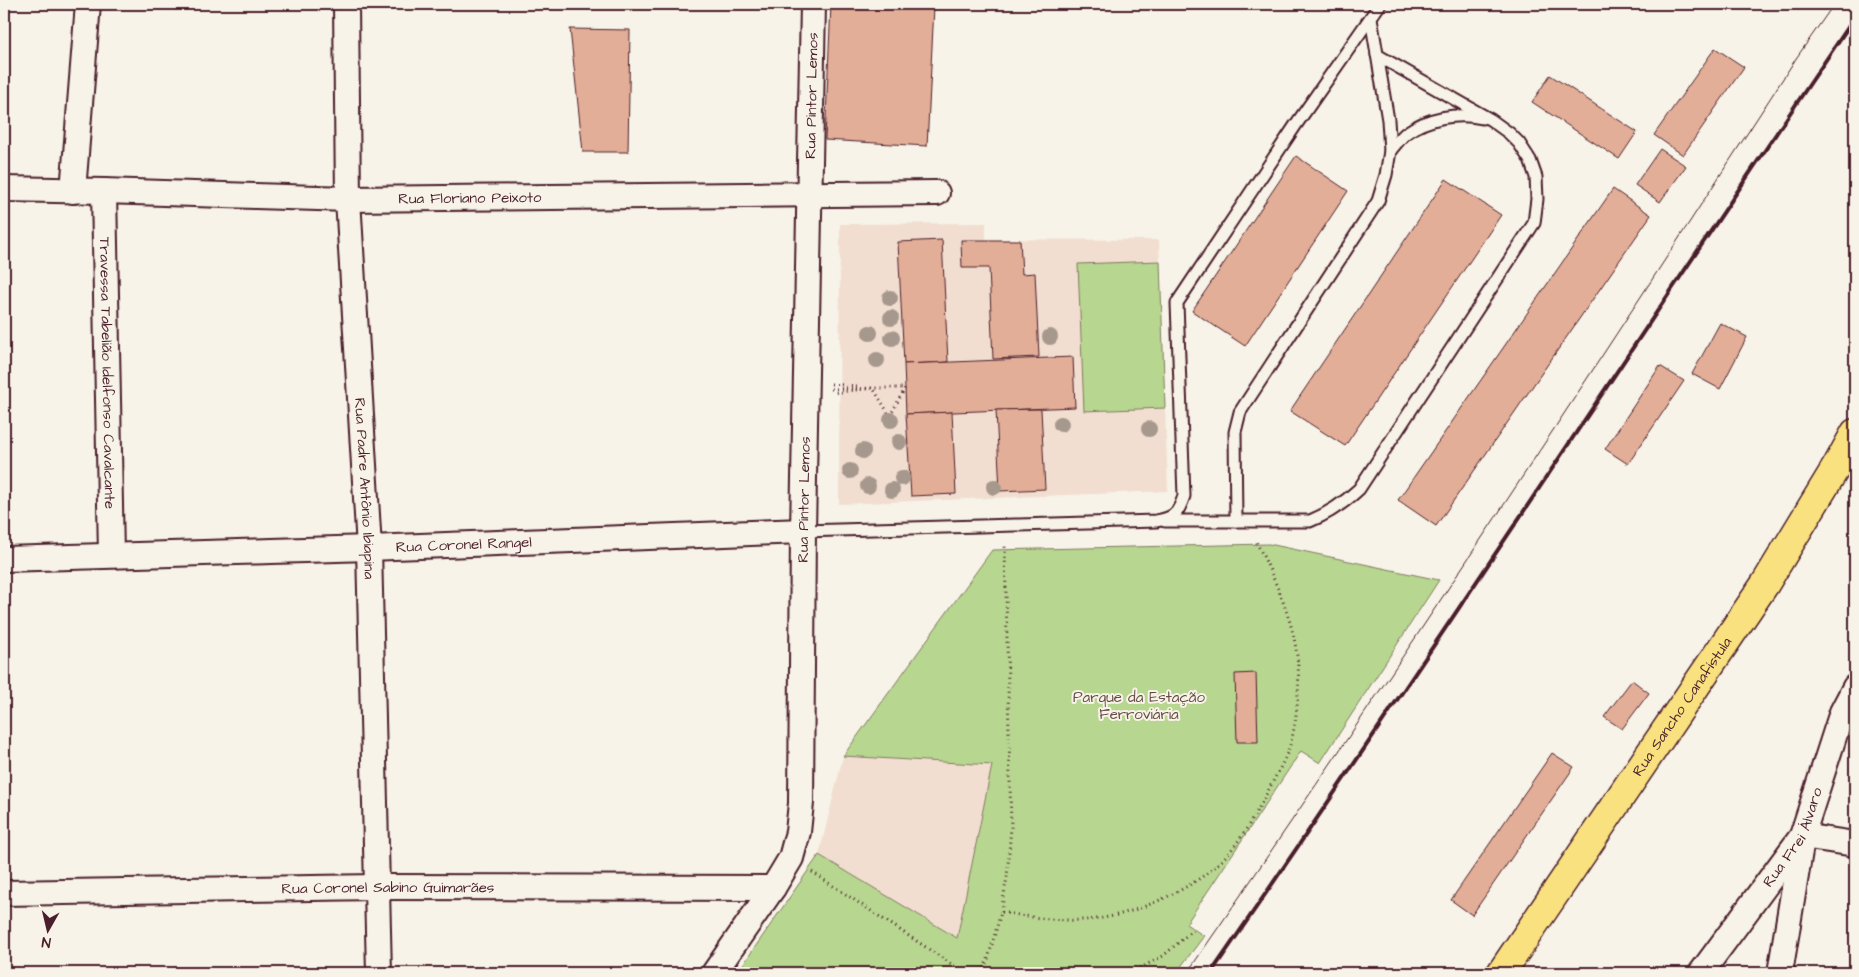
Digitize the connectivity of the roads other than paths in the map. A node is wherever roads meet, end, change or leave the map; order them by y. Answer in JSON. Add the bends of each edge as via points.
{"nodes":[{"id":1,"x":88,"y":4,"type":"edge"},
{"id":2,"x":346,"y":4,"type":"edge"},
{"id":3,"x":813,"y":4,"type":"edge"},
{"id":4,"x":1380,"y":4,"type":"edge"},
{"id":5,"x":1371,"y":18,"type":"junction"},
{"id":6,"x":1378,"y":55,"type":"junction"},
{"id":7,"x":1491,"y":120,"type":"junction"},
{"id":8,"x":1390,"y":151,"type":"junction"},
{"id":9,"x":4,"y":190,"type":"edge"},
{"id":10,"x":73,"y":191,"type":"junction"},
{"id":11,"x":104,"y":191,"type":"junction"},
{"id":12,"x":937,"y":193,"type":"dead end"},
{"id":13,"x":810,"y":195,"type":"junction"},
{"id":14,"x":348,"y":199,"type":"junction"},
{"id":15,"x":1855,"y":433,"type":"edge"},
{"id":16,"x":1156,"y":521,"type":"junction"},
{"id":17,"x":1241,"y":521,"type":"junction"},
{"id":18,"x":803,"y":531,"type":"junction"},
{"id":19,"x":369,"y":548,"type":"junction"},
{"id":20,"x":111,"y":556,"type":"junction"},
{"id":21,"x":4,"y":559,"type":"edge"},
{"id":22,"x":1855,"y":687,"type":"edge"},
{"id":23,"x":1802,"y":836,"type":"junction"},
{"id":24,"x":1855,"y":844,"type":"edge"},
{"id":25,"x":376,"y":887,"type":"junction"},
{"id":26,"x":773,"y":888,"type":"junction"},
{"id":27,"x":4,"y":893,"type":"edge"},
{"id":28,"x":379,"y":973,"type":"edge"},
{"id":29,"x":714,"y":973,"type":"edge"},
{"id":30,"x":1501,"y":973,"type":"edge"},
{"id":31,"x":1701,"y":973,"type":"edge"},
{"id":32,"x":1780,"y":973,"type":"edge"}],
"edges":[{"from":1,"to":10,"type":"street"},
{"from":2,"to":14,"type":"street","name":"Rua Padre Antônio Ibiapina"},
{"from":3,"to":13,"type":"street","name":"Rua Pintor Lemos"},
{"from":4,"to":5,"type":"lane"},
{"from":5,"to":6,"type":"lane"},
{"from":5,"to":16,"type":"lane","via":[[1177,303],[1184,496],[1180,508],[1170,519]]},
{"from":6,"to":7,"type":"lane"},
{"from":6,"to":8,"type":"lane"},
{"from":7,"to":8,"type":"lane","via":[[1470,115],[1427,122],[1406,133]]},
{"from":7,"to":17,"type":"lane","via":[[1519,143],[1530,160],[1538,199],[1534,223],[1359,489],[1333,510],[1310,520]]},
{"from":8,"to":17,"type":"lane","via":[[1378,201],[1240,412],[1234,432]]},
{"from":9,"to":10,"type":"street","name":"Rua Floriano Peixoto"},
{"from":10,"to":11,"type":"street","name":"Rua Floriano Peixoto"},
{"from":11,"to":14,"type":"street","name":"Rua Floriano Peixoto"},
{"from":11,"to":20,"type":"street","name":"Travessa Tabelião Idelfonso Cavalcante"},
{"from":12,"to":13,"type":"street","name":"Rua Floriano Peixoto"},
{"from":13,"to":14,"type":"street","name":"Rua Floriano Peixoto"},
{"from":13,"to":18,"type":"street","name":"Rua Pintor Lemos"},
{"from":14,"to":19,"type":"street","name":"Rua Padre Antônio Ibiapina"},
{"from":15,"to":30,"type":"main road","name":"Rua Sancho Canafístula","via":[[1765,584]]},
{"from":16,"to":17,"type":"lane"},
{"from":16,"to":18,"type":"lane"},
{"from":18,"to":19,"type":"street","name":"Rua Coronel Rangel"},
{"from":18,"to":26,"type":"street","name":"Rua Pintor Lemos","via":[[801,803],[798,832],[790,858]]},
{"from":19,"to":20,"type":"street","name":"Rua Coronel Rangel"},
{"from":19,"to":25,"type":"street","name":"Rua Padre Antônio Ibiapina"},
{"from":20,"to":21,"type":"street","name":"Rua Coronel Rangel"},
{"from":22,"to":23,"type":"street","name":"Rua Frei Álvaro","via":[[1842,712]]},
{"from":23,"to":24,"type":"street"},
{"from":23,"to":31,"type":"street","name":"Rua Frei Álvaro"},
{"from":23,"to":32,"type":"street"},
{"from":25,"to":26,"type":"street","name":"Rua Coronel Sabino Guimarães"},
{"from":25,"to":27,"type":"street","name":"Rua Coronel Sabino Guimarães"},
{"from":25,"to":28,"type":"street","name":"Rua Padre Antônio Ibiapina"},
{"from":26,"to":29,"type":"street","name":"Rua Pintor Lemos"}]}
